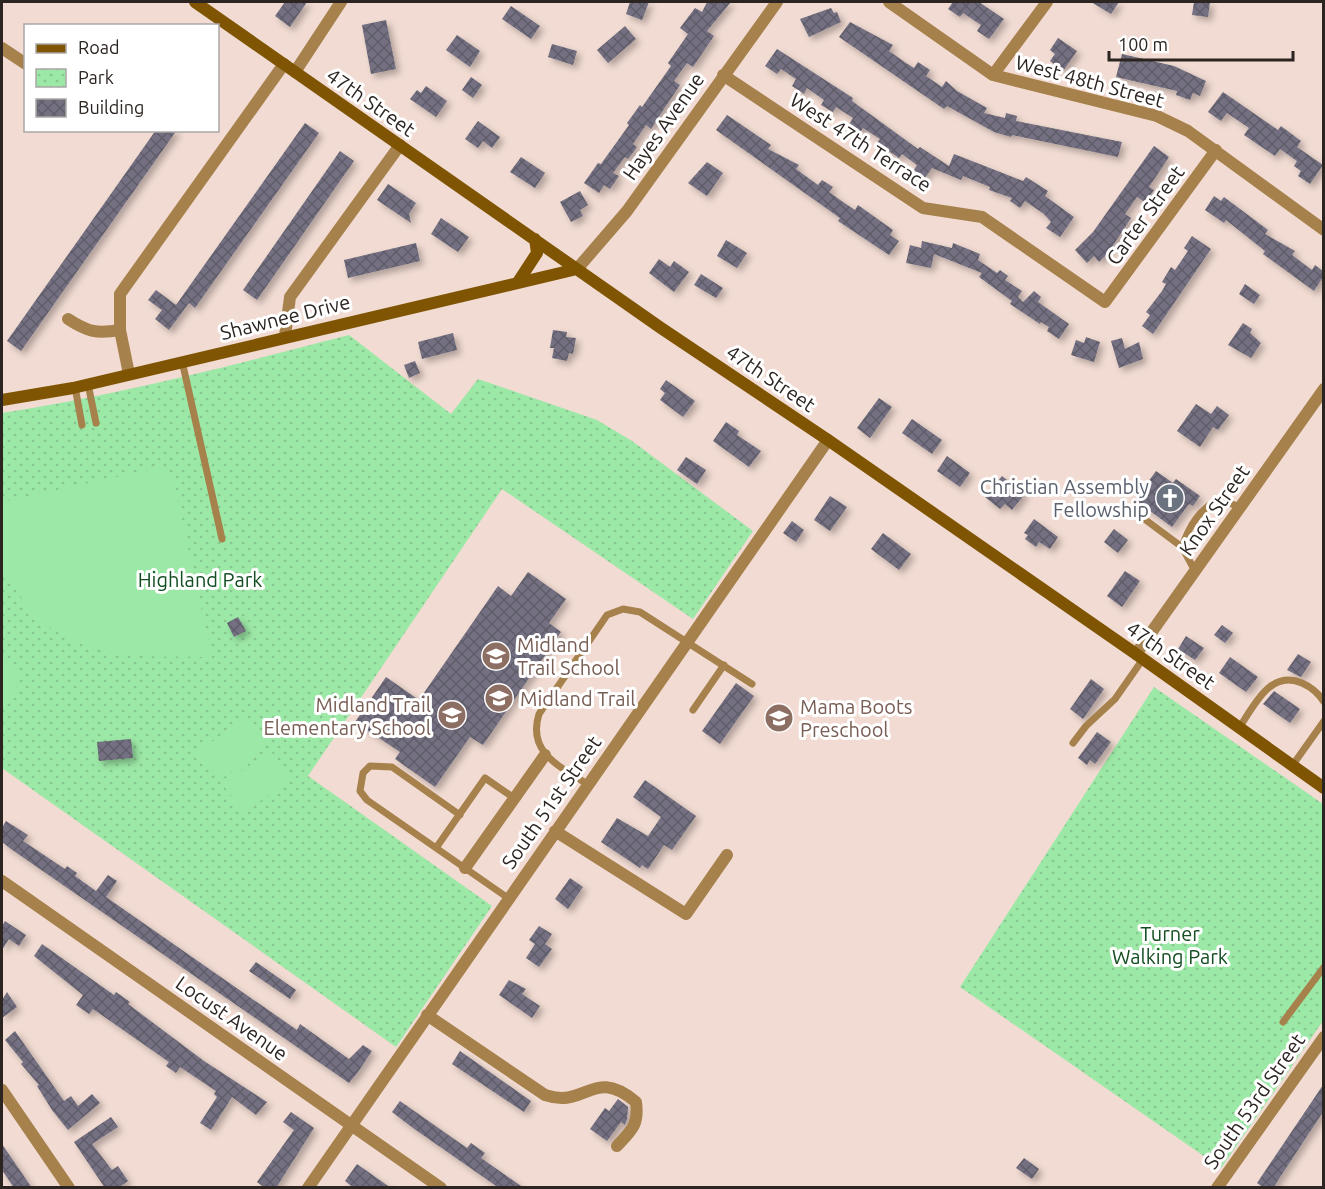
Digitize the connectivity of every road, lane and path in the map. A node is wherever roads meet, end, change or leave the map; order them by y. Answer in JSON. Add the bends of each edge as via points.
{"nodes":[{"id":1,"x":195,"y":2,"type":"edge"},
{"id":2,"x":341,"y":2,"type":"edge"},
{"id":3,"x":777,"y":2,"type":"edge"},
{"id":4,"x":889,"y":2,"type":"edge"},
{"id":5,"x":1047,"y":2,"type":"edge"},
{"id":6,"x":2,"y":48,"type":"edge"},
{"id":7,"x":24,"y":63,"type":"edge"},
{"id":8,"x":284,"y":64,"type":"junction"},
{"id":9,"x":295,"y":72,"type":"junction"},
{"id":10,"x":723,"y":75,"type":"junction"},
{"id":11,"x":993,"y":75,"type":"junction"},
{"id":12,"x":400,"y":146,"type":"junction"},
{"id":13,"x":1215,"y":150,"type":"junction"},
{"id":14,"x":1323,"y":230,"type":"edge"},
{"id":15,"x":534,"y":239,"type":"junction"},
{"id":16,"x":577,"y":269,"type":"junction"},
{"id":17,"x":518,"y":282,"type":"junction"},
{"id":18,"x":1105,"y":302,"type":"joint"},
{"id":19,"x":68,"y":319,"type":"dead end"},
{"id":20,"x":120,"y":330,"type":"junction"},
{"id":21,"x":285,"y":336,"type":"junction"},
{"id":22,"x":182,"y":362,"type":"junction"},
{"id":23,"x":129,"y":374,"type":"junction"},
{"id":24,"x":88,"y":384,"type":"junction"},
{"id":25,"x":75,"y":387,"type":"junction"},
{"id":26,"x":1323,"y":389,"type":"edge"},
{"id":27,"x":2,"y":400,"type":"edge"},
{"id":28,"x":96,"y":423,"type":"dead end"},
{"id":29,"x":82,"y":425,"type":"dead end"},
{"id":30,"x":828,"y":440,"type":"junction"},
{"id":31,"x":1240,"y":507,"type":"junction"},
{"id":32,"x":1131,"y":509,"type":"dead end"},
{"id":33,"x":222,"y":538,"type":"dead end"},
{"id":34,"x":1182,"y":547,"type":"junction"},
{"id":35,"x":1195,"y":571,"type":"junction"},
{"id":36,"x":687,"y":641,"type":"junction"},
{"id":37,"x":1140,"y":656,"type":"junction"},
{"id":38,"x":724,"y":665,"type":"junction"},
{"id":39,"x":752,"y":684,"type":"dead end"},
{"id":40,"x":1323,"y":702,"type":"edge"},
{"id":41,"x":693,"y":710,"type":"dead end"},
{"id":42,"x":1323,"y":721,"type":"edge"},
{"id":43,"x":1239,"y":728,"type":"junction"},
{"id":44,"x":1073,"y":743,"type":"dead end"},
{"id":45,"x":545,"y":755,"type":"junction"},
{"id":46,"x":1292,"y":766,"type":"junction"},
{"id":47,"x":587,"y":784,"type":"junction"},
{"id":48,"x":1323,"y":788,"type":"edge"},
{"id":49,"x":514,"y":798,"type":"junction"},
{"id":50,"x":460,"y":815,"type":"junction"},
{"id":51,"x":555,"y":831,"type":"junction"},
{"id":52,"x":436,"y":848,"type":"junction"},
{"id":53,"x":727,"y":855,"type":"dead end"},
{"id":54,"x":465,"y":868,"type":"junction"},
{"id":55,"x":2,"y":881,"type":"edge"},
{"id":56,"x":508,"y":898,"type":"junction"},
{"id":57,"x":1323,"y":967,"type":"edge"},
{"id":58,"x":427,"y":1015,"type":"junction"},
{"id":59,"x":1283,"y":1022,"type":"dead end"},
{"id":60,"x":1323,"y":1037,"type":"edge"},
{"id":61,"x":2,"y":1090,"type":"edge"},
{"id":62,"x":351,"y":1125,"type":"junction"},
{"id":63,"x":617,"y":1146,"type":"dead end"},
{"id":64,"x":1220,"y":1186,"type":"edge"},
{"id":65,"x":69,"y":1188,"type":"edge"},
{"id":66,"x":308,"y":1188,"type":"edge"},
{"id":67,"x":441,"y":1188,"type":"edge"}],
"edges":[{"from":1,"to":8,"type":"main road","name":"47th Street"},
{"from":2,"to":9,"type":"street"},
{"from":3,"to":10,"type":"street","name":"Hayes Avenue"},
{"from":4,"to":11,"type":"street"},
{"from":5,"to":11,"type":"street"},
{"from":6,"to":7,"type":"street"},
{"from":8,"to":9,"type":"main road","name":"47th Street"},
{"from":8,"to":20,"type":"street","via":[[120,294]]},
{"from":9,"to":12,"type":"main road","name":"47th Street"},
{"from":10,"to":16,"type":"street","name":"Hayes Avenue","via":[[627,211]]},
{"from":10,"to":18,"type":"street","name":"West 47th Terrace","via":[[923,208],[982,217]]},
{"from":11,"to":13,"type":"street","name":"West 48th Street","via":[[1157,116],[1188,130]]},
{"from":12,"to":15,"type":"main road","name":"47th Street"},
{"from":12,"to":21,"type":"street","via":[[290,297]]},
{"from":13,"to":14,"type":"street","name":"West 48th Street"},
{"from":13,"to":18,"type":"street","name":"Carter Street"},
{"from":15,"to":16,"type":"main road","name":"47th Street"},
{"from":15,"to":17,"type":"main road","via":[[537,253]]},
{"from":16,"to":17,"type":"main road","name":"Shawnee Drive"},
{"from":16,"to":30,"type":"main road","name":"47th Street"},
{"from":17,"to":21,"type":"main road","name":"Shawnee Drive"},
{"from":19,"to":20,"type":"street","via":[[87,332]]},
{"from":20,"to":23,"type":"street"},
{"from":21,"to":22,"type":"main road","name":"Shawnee Drive"},
{"from":22,"to":23,"type":"main road","name":"Shawnee Drive"},
{"from":22,"to":33,"type":"lane"},
{"from":23,"to":24,"type":"main road","name":"Shawnee Drive"},
{"from":24,"to":25,"type":"main road","name":"Shawnee Drive"},
{"from":24,"to":28,"type":"lane"},
{"from":25,"to":27,"type":"main road","name":"Shawnee Drive"},
{"from":25,"to":29,"type":"lane"},
{"from":26,"to":31,"type":"street","name":"Knox Street"},
{"from":30,"to":36,"type":"street","name":"South 51st Street"},
{"from":30,"to":37,"type":"main road","name":"47th Street"},
{"from":31,"to":34,"type":"lane","via":[[1218,499],[1205,507]]},
{"from":31,"to":35,"type":"street","name":"Knox Street"},
{"from":32,"to":34,"type":"lane"},
{"from":34,"to":35,"type":"lane"},
{"from":35,"to":37,"type":"street","name":"Knox Street"},
{"from":36,"to":38,"type":"lane"},
{"from":36,"to":45,"type":"lane","via":[[640,612],[623,609],[607,615],[539,714],[535,726],[537,741]]},
{"from":36,"to":47,"type":"street","name":"South 51st Street"},
{"from":37,"to":43,"type":"main road","name":"47th Street"},
{"from":37,"to":44,"type":"lane","via":[[1115,699]]},
{"from":38,"to":39,"type":"lane"},
{"from":38,"to":41,"type":"lane"},
{"from":40,"to":43,"type":"lane","via":[[1308,686],[1281,681],[1266,688]]},
{"from":42,"to":46,"type":"lane"},
{"from":43,"to":46,"type":"main road","name":"47th Street"},
{"from":45,"to":47,"type":"lane"},
{"from":45,"to":49,"type":"street"},
{"from":46,"to":48,"type":"main road","name":"47th Street"},
{"from":47,"to":51,"type":"street","name":"South 51st Street"},
{"from":49,"to":50,"type":"lane","via":[[485,778]]},
{"from":49,"to":54,"type":"street"},
{"from":50,"to":52,"type":"lane"},
{"from":50,"to":52,"type":"lane","via":[[392,767],[370,766],[363,773],[360,791],[367,800]]},
{"from":51,"to":53,"type":"street","via":[[686,914]]},
{"from":51,"to":56,"type":"street","name":"South 51st Street"},
{"from":52,"to":54,"type":"lane"},
{"from":54,"to":56,"type":"lane"},
{"from":55,"to":62,"type":"street","name":"Locust Avenue"},
{"from":56,"to":58,"type":"street","name":"South 51st Street"},
{"from":57,"to":59,"type":"lane"},
{"from":58,"to":62,"type":"street","name":"South 51st Street"},
{"from":58,"to":63,"type":"street","via":[[544,1095],[560,1100],[597,1086],[622,1090],[636,1102],[638,1117]]},
{"from":60,"to":64,"type":"street","name":"South 53rd Street"},
{"from":61,"to":65,"type":"street"},
{"from":62,"to":66,"type":"street","name":"South 51st Street"},
{"from":62,"to":67,"type":"street","name":"Locust Avenue"}]}
